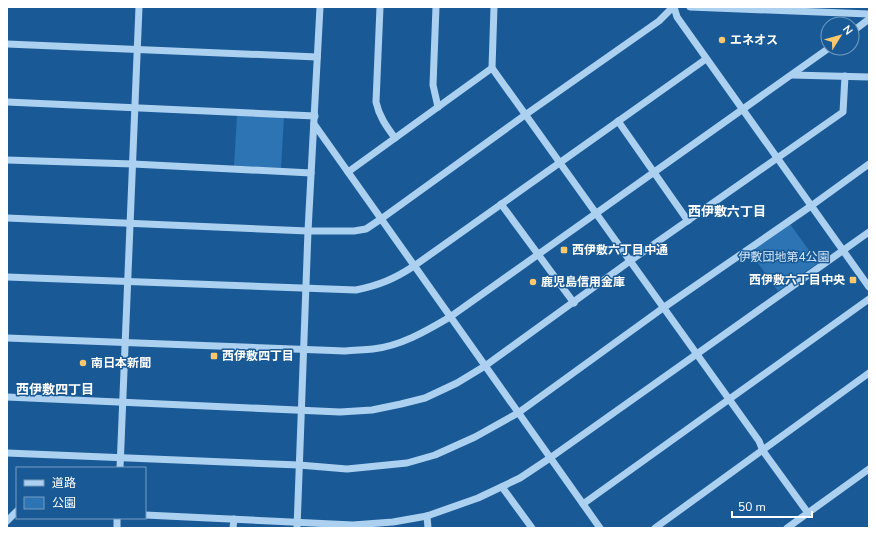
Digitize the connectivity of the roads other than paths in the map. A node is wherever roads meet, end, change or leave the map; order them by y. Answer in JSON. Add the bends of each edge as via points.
{"nodes":[{"id":1,"x":139,"y":7,"type":"edge"},
{"id":2,"x":320,"y":7,"type":"edge"},
{"id":3,"x":380,"y":7,"type":"edge"},
{"id":4,"x":436,"y":7,"type":"edge"},
{"id":5,"x":494,"y":7,"type":"edge"},
{"id":6,"x":673,"y":7,"type":"edge"},
{"id":7,"x":691,"y":7,"type":"edge"},
{"id":8,"x":869,"y":14,"type":"edge"},
{"id":9,"x":869,"y":20,"type":"edge"},
{"id":10,"x":860,"y":26,"type":"edge"},
{"id":11,"x":7,"y":44,"type":"edge"},
{"id":12,"x":137,"y":50,"type":"junction"},
{"id":13,"x":820,"y":55,"type":"edge"},
{"id":14,"x":317,"y":57,"type":"junction"},
{"id":15,"x":706,"y":59,"type":"junction"},
{"id":16,"x":492,"y":68,"type":"junction"},
{"id":17,"x":792,"y":75,"type":"junction"},
{"id":18,"x":845,"y":76,"type":"junction"},
{"id":19,"x":869,"y":77,"type":"edge"},
{"id":20,"x":7,"y":102,"type":"edge"},
{"id":21,"x":438,"y":107,"type":"junction"},
{"id":22,"x":135,"y":108,"type":"junction"},
{"id":23,"x":742,"y":109,"type":"junction"},
{"id":24,"x":525,"y":115,"type":"junction"},
{"id":25,"x":315,"y":116,"type":"junction"},
{"id":26,"x":618,"y":122,"type":"junction"},
{"id":27,"x":314,"y":124,"type":"junction"},
{"id":28,"x":395,"y":138,"type":"junction"},
{"id":29,"x":777,"y":159,"type":"junction"},
{"id":30,"x":7,"y":160,"type":"edge"},
{"id":31,"x":559,"y":163,"type":"junction"},
{"id":32,"x":133,"y":164,"type":"junction"},
{"id":33,"x":869,"y":164,"type":"edge"},
{"id":34,"x":348,"y":172,"type":"junction"},
{"id":35,"x":653,"y":172,"type":"junction"},
{"id":36,"x":311,"y":173,"type":"junction"},
{"id":37,"x":502,"y":204,"type":"junction"},
{"id":38,"x":811,"y":206,"type":"junction"},
{"id":39,"x":595,"y":213,"type":"junction"},
{"id":40,"x":7,"y":218,"type":"edge"},
{"id":41,"x":381,"y":219,"type":"junction"},
{"id":42,"x":688,"y":221,"type":"junction"},
{"id":43,"x":130,"y":224,"type":"junction"},
{"id":44,"x":308,"y":231,"type":"junction"},
{"id":45,"x":869,"y":232,"type":"edge"},
{"id":46,"x":843,"y":251,"type":"junction"},
{"id":47,"x":538,"y":254,"type":"junction"},
{"id":48,"x":630,"y":262,"type":"junction"},
{"id":49,"x":414,"y":266,"type":"junction"},
{"id":50,"x":7,"y":277,"type":"edge"},
{"id":51,"x":128,"y":281,"type":"junction"},
{"id":52,"x":869,"y":287,"type":"edge"},
{"id":53,"x":306,"y":288,"type":"junction"},
{"id":54,"x":869,"y":299,"type":"edge"},
{"id":55,"x":574,"y":303,"type":"junction"},
{"id":56,"x":663,"y":308,"type":"junction"},
{"id":57,"x":450,"y":317,"type":"junction"},
{"id":58,"x":7,"y":338,"type":"edge"},
{"id":59,"x":125,"y":343,"type":"junction"},
{"id":60,"x":303,"y":350,"type":"junction"},
{"id":61,"x":696,"y":355,"type":"junction"},
{"id":62,"x":485,"y":366,"type":"junction"},
{"id":63,"x":869,"y":373,"type":"edge"},
{"id":64,"x":7,"y":397,"type":"edge"},
{"id":65,"x":730,"y":400,"type":"junction"},
{"id":66,"x":122,"y":402,"type":"junction"},
{"id":67,"x":301,"y":410,"type":"junction"},
{"id":68,"x":518,"y":413,"type":"junction"},
{"id":69,"x":763,"y":450,"type":"junction"},
{"id":70,"x":7,"y":453,"type":"edge"},
{"id":71,"x":120,"y":458,"type":"junction"},
{"id":72,"x":550,"y":458,"type":"junction"},
{"id":73,"x":299,"y":465,"type":"junction"},
{"id":74,"x":120,"y":467,"type":"edge"},
{"id":75,"x":869,"y":469,"type":"edge"},
{"id":76,"x":502,"y":487,"type":"junction"},
{"id":77,"x":583,"y":504,"type":"junction"},
{"id":78,"x":16,"y":511,"type":"edge"},
{"id":79,"x":808,"y":513,"type":"junction"},
{"id":80,"x":146,"y":515,"type":"edge"},
{"id":81,"x":427,"y":516,"type":"junction"},
{"id":82,"x":234,"y":519,"type":"junction"},
{"id":83,"x":7,"y":521,"type":"edge"},
{"id":84,"x":297,"y":525,"type":"edge"},
{"id":85,"x":353,"y":527,"type":"edge"},
{"id":86,"x":233,"y":528,"type":"edge"},
{"id":87,"x":428,"y":528,"type":"edge"},
{"id":88,"x":532,"y":528,"type":"edge"},
{"id":89,"x":600,"y":528,"type":"edge"},
{"id":90,"x":655,"y":528,"type":"edge"},
{"id":91,"x":787,"y":528,"type":"edge"}],
"edges":[{"from":1,"to":12,"type":"street"},
{"from":2,"to":14,"type":"street"},
{"from":3,"to":28,"type":"street","via":[[376,102],[382,121]]},
{"from":4,"to":21,"type":"street","via":[[434,85]]},
{"from":5,"to":16,"type":"street"},
{"from":6,"to":15,"type":"street"},
{"from":6,"to":24,"type":"street","via":[[659,21]]},
{"from":7,"to":8,"type":"street"},
{"from":9,"to":10,"type":"street"},
{"from":11,"to":12,"type":"street"},
{"from":12,"to":14,"type":"street"},
{"from":12,"to":22,"type":"street"},
{"from":13,"to":17,"type":"street"},
{"from":14,"to":25,"type":"street"},
{"from":15,"to":23,"type":"street"},
{"from":15,"to":26,"type":"street"},
{"from":16,"to":21,"type":"street"},
{"from":16,"to":24,"type":"street"},
{"from":17,"to":18,"type":"street"},
{"from":17,"to":23,"type":"street"},
{"from":18,"to":19,"type":"street"},
{"from":18,"to":29,"type":"street","via":[[843,112]]},
{"from":20,"to":22,"type":"street"},
{"from":21,"to":28,"type":"street"},
{"from":22,"to":25,"type":"street"},
{"from":22,"to":32,"type":"street"},
{"from":23,"to":29,"type":"street"},
{"from":23,"to":35,"type":"street"},
{"from":24,"to":31,"type":"street"},
{"from":24,"to":41,"type":"street"},
{"from":25,"to":27,"type":"street"},
{"from":26,"to":31,"type":"street"},
{"from":26,"to":35,"type":"street"},
{"from":27,"to":34,"type":"street"},
{"from":27,"to":36,"type":"street"},
{"from":28,"to":34,"type":"street"},
{"from":29,"to":38,"type":"street"},
{"from":29,"to":42,"type":"street"},
{"from":30,"to":32,"type":"street"},
{"from":31,"to":37,"type":"street"},
{"from":31,"to":39,"type":"street"},
{"from":32,"to":36,"type":"street"},
{"from":32,"to":43,"type":"street"},
{"from":33,"to":38,"type":"street"},
{"from":34,"to":41,"type":"street"},
{"from":35,"to":39,"type":"street"},
{"from":35,"to":42,"type":"street"},
{"from":36,"to":44,"type":"street"},
{"from":37,"to":47,"type":"street"},
{"from":37,"to":49,"type":"street"},
{"from":38,"to":46,"type":"street"},
{"from":38,"to":56,"type":"street"},
{"from":39,"to":47,"type":"street"},
{"from":39,"to":48,"type":"street"},
{"from":40,"to":43,"type":"street"},
{"from":41,"to":44,"type":"street","via":[[366,229],[354,231]]},
{"from":41,"to":49,"type":"street"},
{"from":42,"to":48,"type":"street"},
{"from":43,"to":44,"type":"street"},
{"from":43,"to":51,"type":"street"},
{"from":44,"to":53,"type":"street"},
{"from":45,"to":46,"type":"street"},
{"from":46,"to":52,"type":"street"},
{"from":46,"to":61,"type":"street"},
{"from":47,"to":55,"type":"street"},
{"from":47,"to":57,"type":"street"},
{"from":48,"to":55,"type":"street"},
{"from":48,"to":56,"type":"street"},
{"from":49,"to":53,"type":"street","via":[[374,287],[356,290]]},
{"from":49,"to":57,"type":"street"},
{"from":50,"to":51,"type":"street"},
{"from":51,"to":53,"type":"street"},
{"from":51,"to":59,"type":"street"},
{"from":53,"to":60,"type":"street"},
{"from":54,"to":65,"type":"street"},
{"from":55,"to":62,"type":"street"},
{"from":56,"to":61,"type":"street"},
{"from":56,"to":68,"type":"street"},
{"from":57,"to":60,"type":"street","via":[[397,344],[344,351]]},
{"from":57,"to":62,"type":"street"},
{"from":58,"to":59,"type":"street"},
{"from":59,"to":60,"type":"street"},
{"from":59,"to":66,"type":"street"},
{"from":60,"to":67,"type":"street"},
{"from":61,"to":65,"type":"street"},
{"from":61,"to":72,"type":"street"},
{"from":62,"to":67,"type":"street","via":[[444,390],[401,404],[347,412]]},
{"from":62,"to":68,"type":"street"},
{"from":63,"to":69,"type":"street"},
{"from":64,"to":66,"type":"street"},
{"from":65,"to":69,"type":"street"},
{"from":65,"to":77,"type":"street"},
{"from":66,"to":67,"type":"street"},
{"from":66,"to":71,"type":"street"},
{"from":67,"to":73,"type":"street"},
{"from":68,"to":72,"type":"street"},
{"from":68,"to":73,"type":"street","via":[[475,437],[435,455],[407,463],[346,469]]},
{"from":69,"to":79,"type":"street"},
{"from":69,"to":90,"type":"street"},
{"from":70,"to":71,"type":"street"},
{"from":71,"to":73,"type":"street"},
{"from":71,"to":74,"type":"street"},
{"from":72,"to":76,"type":"street"},
{"from":72,"to":77,"type":"street"},
{"from":73,"to":84,"type":"street"},
{"from":75,"to":79,"type":"street"},
{"from":76,"to":81,"type":"street"},
{"from":76,"to":88,"type":"street"},
{"from":77,"to":89,"type":"street"},
{"from":78,"to":83,"type":"street"},
{"from":79,"to":91,"type":"street"},
{"from":80,"to":82,"type":"street"},
{"from":81,"to":85,"type":"street"},
{"from":81,"to":87,"type":"street"},
{"from":82,"to":84,"type":"street"},
{"from":82,"to":86,"type":"street"},
{"from":84,"to":85,"type":"street"}]}
